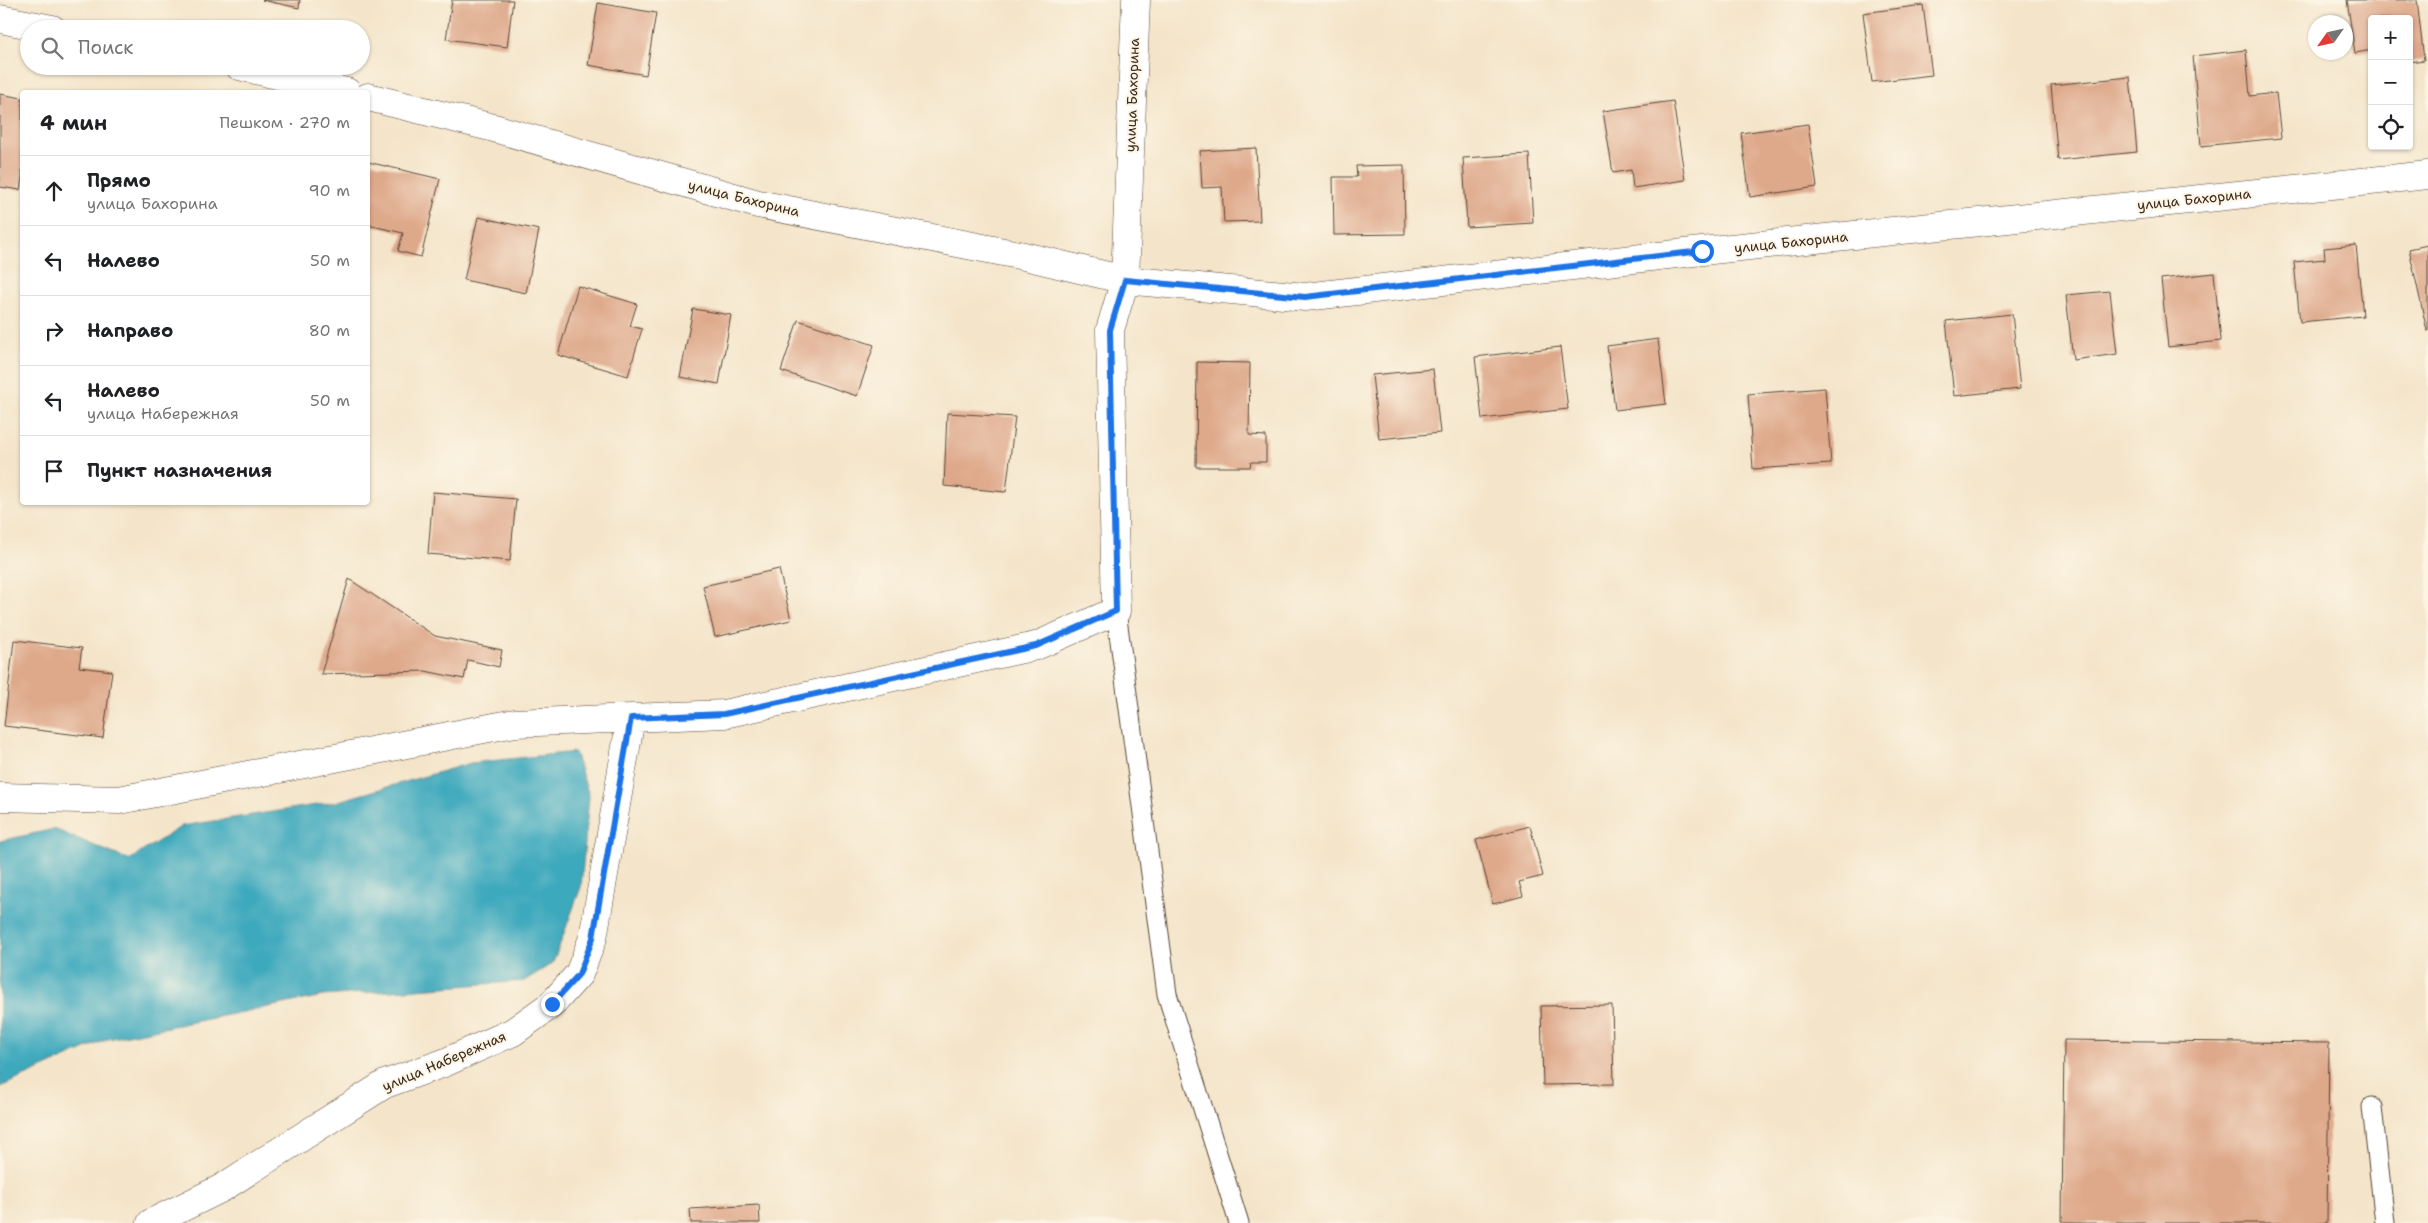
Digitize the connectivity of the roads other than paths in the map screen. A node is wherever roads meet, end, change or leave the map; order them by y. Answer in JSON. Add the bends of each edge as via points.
{"nodes":[{"id":1,"x":1136,"y":0,"type":"edge"},
{"id":2,"x":0,"y":19,"type":"edge"},
{"id":3,"x":20,"y":23,"type":"edge"},
{"id":4,"x":276,"y":75,"type":"edge"},
{"id":5,"x":339,"y":90,"type":"edge"},
{"id":6,"x":370,"y":97,"type":"edge"},
{"id":7,"x":2428,"y":174,"type":"edge"},
{"id":8,"x":1125,"y":280,"type":"junction"},
{"id":9,"x":1116,"y":611,"type":"junction"},
{"id":10,"x":631,"y":718,"type":"junction"},
{"id":11,"x":0,"y":797,"type":"edge"},
{"id":12,"x":2372,"y":1107,"type":"dead end"},
{"id":13,"x":151,"y":1223,"type":"edge"},
{"id":14,"x":1240,"y":1223,"type":"edge"},
{"id":15,"x":2385,"y":1223,"type":"edge"}],
"edges":[{"from":1,"to":8,"type":"street","name":"улица Бахорина"},
{"from":2,"to":3,"type":"street"},
{"from":4,"to":5,"type":"street"},
{"from":6,"to":8,"type":"street","name":"улица Бахорина","via":[[494,128],[758,204],[1024,256]]},
{"from":7,"to":8,"type":"street","name":"улица Бахорина","via":[[1305,297]]},
{"from":8,"to":9,"type":"street","via":[[1110,330]]},
{"from":9,"to":10,"type":"street","via":[[1036,646],[724,714]]},
{"from":9,"to":14,"type":"lane","via":[[1167,994]]},
{"from":10,"to":11,"type":"street","via":[[515,723],[119,800]]},
{"from":10,"to":13,"type":"street","name":"улица Набережная","via":[[593,938],[579,974],[552,1004],[513,1032],[444,1063],[385,1084],[222,1188]]},
{"from":12,"to":15,"type":"lane"}]}
